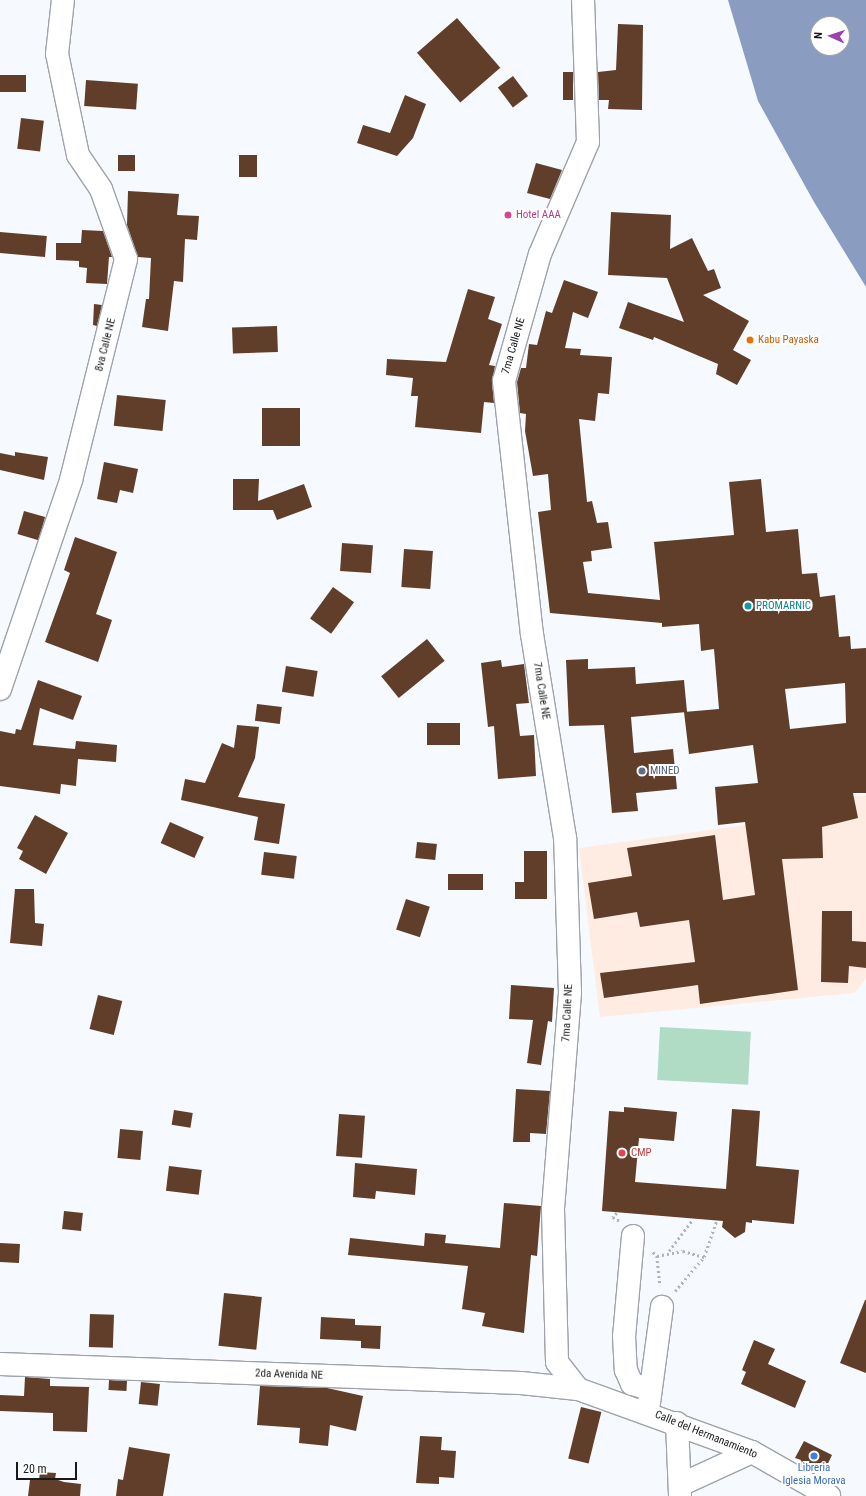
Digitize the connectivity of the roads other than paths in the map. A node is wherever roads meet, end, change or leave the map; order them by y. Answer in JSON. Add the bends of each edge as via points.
{"nodes":[{"id":1,"x":63,"y":0,"type":"edge"},
{"id":2,"x":583,"y":0,"type":"edge"},
{"id":3,"x":0,"y":689,"type":"edge"},
{"id":4,"x":633,"y":1236,"type":"dead end"},
{"id":5,"x":662,"y":1307,"type":"road end"},
{"id":6,"x":557,"y":1362,"type":"junction"},
{"id":7,"x":0,"y":1364,"type":"edge"},
{"id":8,"x":521,"y":1383,"type":"junction"},
{"id":9,"x":578,"y":1389,"type":"junction"},
{"id":10,"x":650,"y":1389,"type":"junction"},
{"id":11,"x":648,"y":1412,"type":"junction"},
{"id":12,"x":677,"y":1423,"type":"junction"},
{"id":13,"x":752,"y":1452,"type":"junction"},
{"id":14,"x":680,"y":1490,"type":"edge"},
{"id":15,"x":829,"y":1496,"type":"edge"}],
"edges":[{"from":1,"to":3,"type":"street","name":"8va Calle NE","via":[[57,54],[78,155],[100,189],[126,258],[71,480]]},
{"from":2,"to":6,"type":"street","name":"7ma Calle NE","via":[[588,142],[540,254],[504,381],[532,635],[565,838],[570,993],[553,1208]]},
{"from":4,"to":10,"type":"street","via":[[624,1336],[626,1370],[632,1384]]},
{"from":5,"to":10,"type":"street"},
{"from":6,"to":8,"type":"street"},
{"from":6,"to":9,"type":"street"},
{"from":7,"to":8,"type":"street","name":"2da Avenida NE"},
{"from":8,"to":9,"type":"street","name":"2da Avenida NE"},
{"from":9,"to":11,"type":"street","name":"Calle del Hermanamiento"},
{"from":10,"to":11,"type":"street"},
{"from":11,"to":12,"type":"street","name":"Calle del Hermanamiento"},
{"from":12,"to":13,"type":"street","name":"Calle del Hermanamiento"},
{"from":12,"to":14,"type":"street"},
{"from":13,"to":14,"type":"street"},
{"from":13,"to":15,"type":"street","name":"Calle del Hermanamiento"}]}
